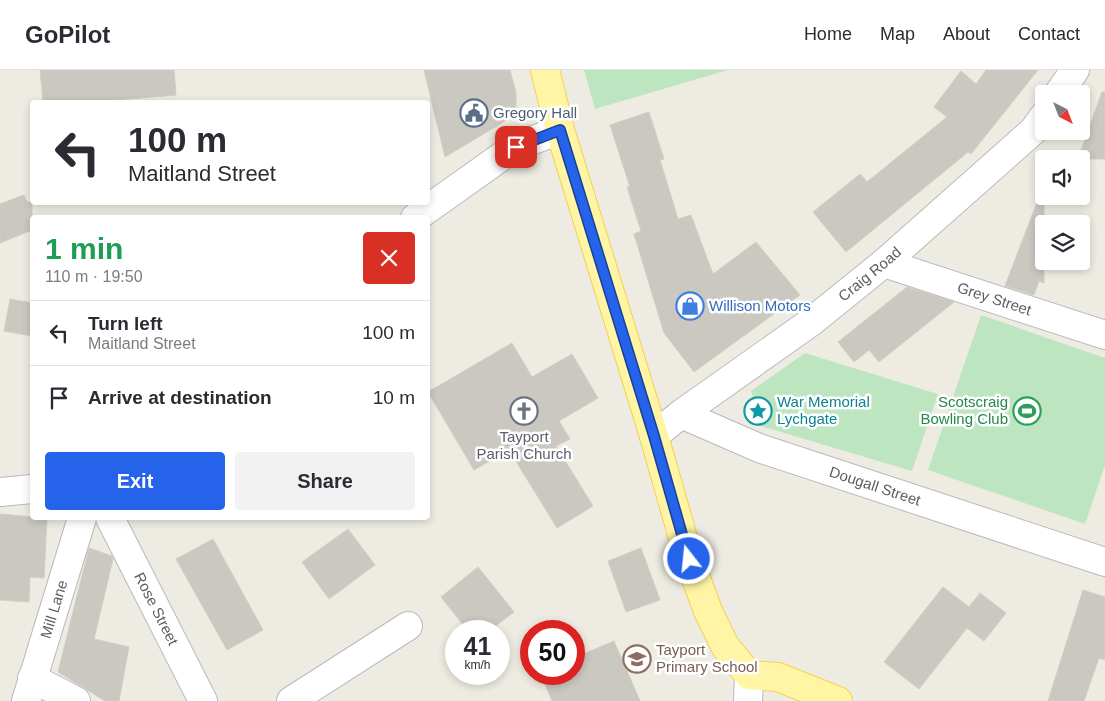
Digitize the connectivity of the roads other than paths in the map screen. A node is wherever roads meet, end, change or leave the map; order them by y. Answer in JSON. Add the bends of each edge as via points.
{"nodes":[{"id":1,"x":545,"y":70,"type":"edge"},
{"id":2,"x":1075,"y":70,"type":"edge"},
{"id":3,"x":1064,"y":85,"type":"edge"},
{"id":4,"x":1035,"y":129,"type":"edge"},
{"id":5,"x":560,"y":130,"type":"junction"},
{"id":6,"x":419,"y":215,"type":"edge"},
{"id":7,"x":884,"y":263,"type":"junction"},
{"id":8,"x":1105,"y":335,"type":"edge"},
{"id":9,"x":681,"y":414,"type":"junction"},
{"id":10,"x":654,"y":436,"type":"junction"},
{"id":11,"x":30,"y":489,"type":"edge"},
{"id":12,"x":0,"y":492,"type":"edge"},
{"id":13,"x":81,"y":520,"type":"edge"},
{"id":14,"x":111,"y":520,"type":"edge"},
{"id":15,"x":1105,"y":562,"type":"edge"},
{"id":16,"x":408,"y":626,"type":"dead end"},
{"id":17,"x":748,"y":688,"type":"edge"},
{"id":18,"x":29,"y":689,"type":"edge"},
{"id":19,"x":76,"y":701,"type":"edge"},
{"id":20,"x":203,"y":701,"type":"edge"},
{"id":21,"x":291,"y":701,"type":"edge"},
{"id":22,"x":838,"y":701,"type":"edge"}],
"edges":[{"from":1,"to":5,"type":"main road"},
{"from":2,"to":3,"type":"street"},
{"from":4,"to":7,"type":"street","name":"Craig Road"},
{"from":5,"to":6,"type":"street","via":[[516,147]]},
{"from":5,"to":10,"type":"main road"},
{"from":7,"to":8,"type":"street","name":"Grey Street"},
{"from":7,"to":9,"type":"street","name":"Craig Road","via":[[811,322]]},
{"from":9,"to":10,"type":"street"},
{"from":9,"to":15,"type":"street","name":"Dougall Street","via":[[760,448]]},
{"from":10,"to":17,"type":"main road","via":[[689,559],[708,611]]},
{"from":11,"to":12,"type":"street"},
{"from":13,"to":18,"type":"street","name":"Mill Lane"},
{"from":14,"to":20,"type":"street","name":"Rose Street"},
{"from":16,"to":21,"type":"street"},
{"from":17,"to":22,"type":"main road","via":[[778,677]]},
{"from":18,"to":19,"type":"street"}]}
